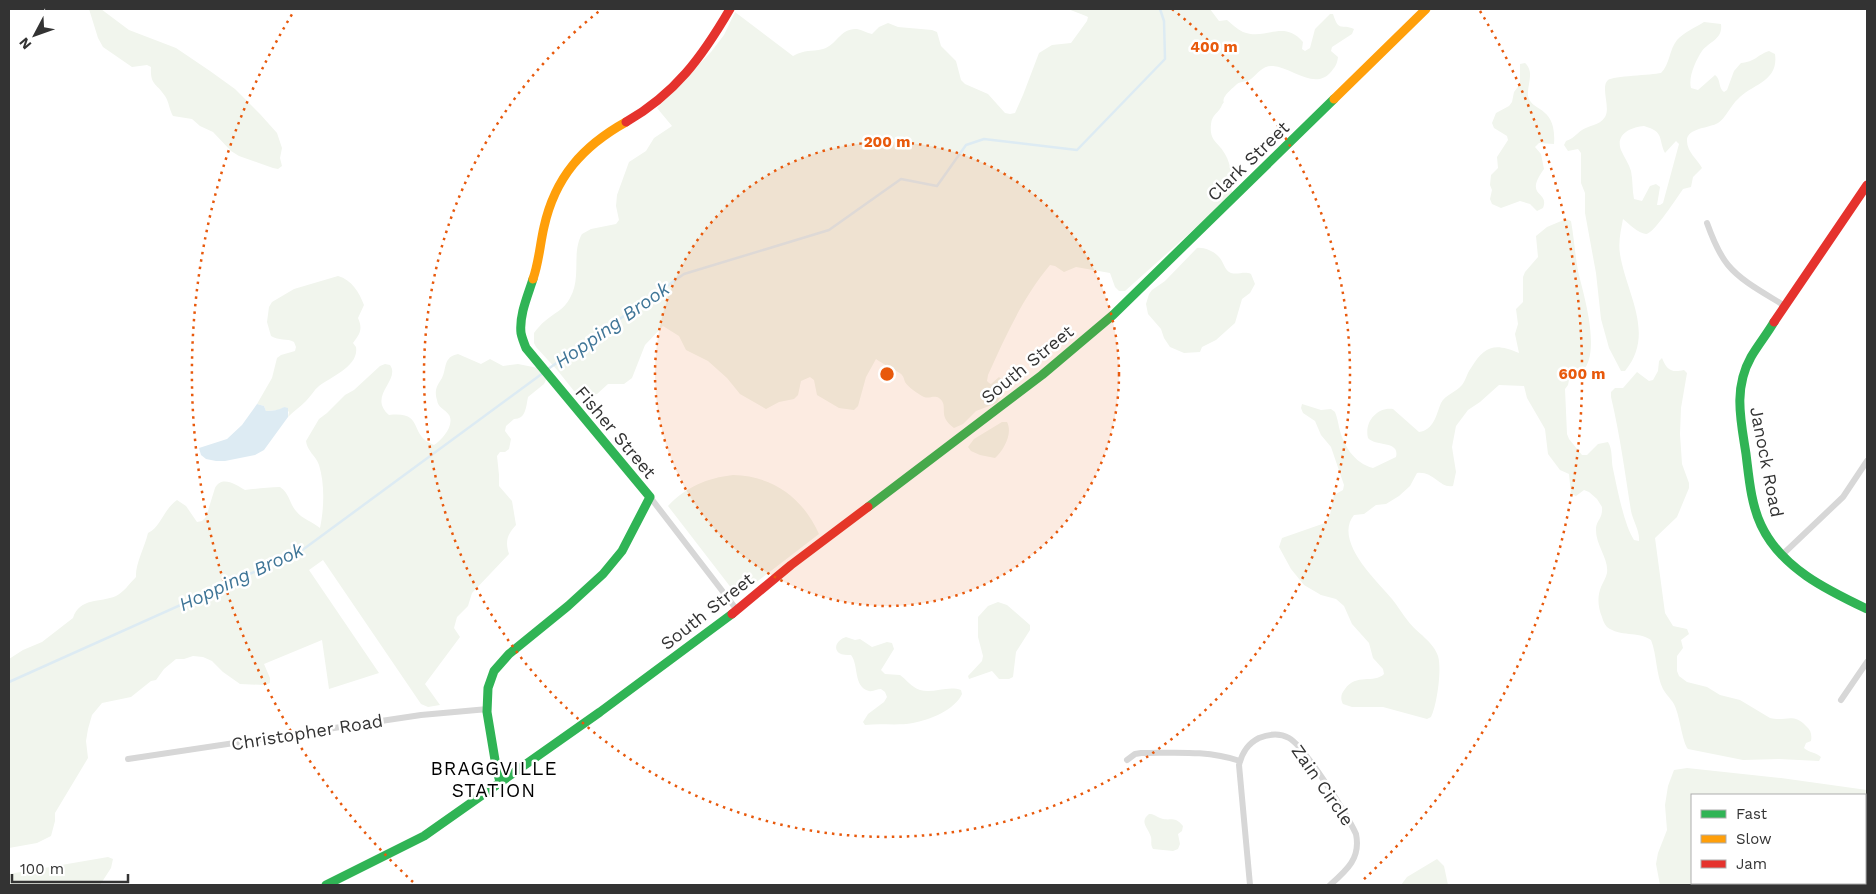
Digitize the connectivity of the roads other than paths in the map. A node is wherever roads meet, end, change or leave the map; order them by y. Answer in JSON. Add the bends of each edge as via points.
{"nodes":[{"id":1,"x":730,"y":9,"type":"edge"},
{"id":2,"x":1426,"y":9,"type":"edge"},
{"id":3,"x":1867,"y":185,"type":"edge"},
{"id":4,"x":1707,"y":222,"type":"dead end"},
{"id":5,"x":1785,"y":306,"type":"junction"},
{"id":6,"x":1090,"y":335,"type":"joint"},
{"id":7,"x":1867,"y":461,"type":"edge"},
{"id":8,"x":650,"y":497,"type":"junction"},
{"id":9,"x":1782,"y":555,"type":"junction"},
{"id":10,"x":1867,"y":609,"type":"edge"},
{"id":11,"x":737,"y":610,"type":"junction"},
{"id":12,"x":1867,"y":662,"type":"edge"},
{"id":13,"x":1841,"y":700,"type":"dead end"},
{"id":14,"x":488,"y":709,"type":"junction"},
{"id":15,"x":128,"y":759,"type":"dead end"},
{"id":16,"x":1127,"y":760,"type":"dead end"},
{"id":17,"x":1240,"y":761,"type":"junction"},
{"id":18,"x":500,"y":781,"type":"junction"},
{"id":19,"x":326,"y":885,"type":"edge"},
{"id":20,"x":1250,"y":885,"type":"edge"},
{"id":21,"x":1330,"y":885,"type":"edge"}],
"edges":[{"from":1,"to":8,"type":"street","name":"Fisher Street","via":[[700,54],[668,93],[589,146],[572,166],[546,218],[537,269],[521,328],[526,348],[544,372]]},
{"from":2,"to":6,"type":"street","name":"Clark Street"},
{"from":3,"to":5,"type":"street","name":"Janock Road"},
{"from":4,"to":5,"type":"street","via":[[1728,265]]},
{"from":5,"to":9,"type":"street","name":"Janock Road","via":[[1748,363],[1739,397],[1758,517]]},
{"from":6,"to":11,"type":"street","name":"South Street","via":[[1024,390],[791,565]]},
{"from":7,"to":9,"type":"street","via":[[1843,497]]},
{"from":8,"to":11,"type":"street"},
{"from":8,"to":14,"type":"street","name":"Fisher Street","via":[[626,544],[608,568],[497,667],[488,686]]},
{"from":9,"to":10,"type":"street","name":"Janock Road","via":[[1813,581]]},
{"from":11,"to":18,"type":"street","name":"South Street","via":[[600,712]]},
{"from":12,"to":13,"type":"street"},
{"from":14,"to":15,"type":"street","name":"Christopher Road","via":[[420,715]]},
{"from":14,"to":18,"type":"street","name":"Fisher Street"},
{"from":16,"to":17,"type":"street","via":[[1141,753],[1199,752]]},
{"from":17,"to":20,"type":"street"},
{"from":17,"to":21,"type":"street","name":"Zain Circle","via":[[1250,744],[1268,735],[1287,737],[1303,750],[1356,834],[1358,848],[1352,863]]},
{"from":18,"to":19,"type":"street","name":"South Street","via":[[410,844]]}]}
